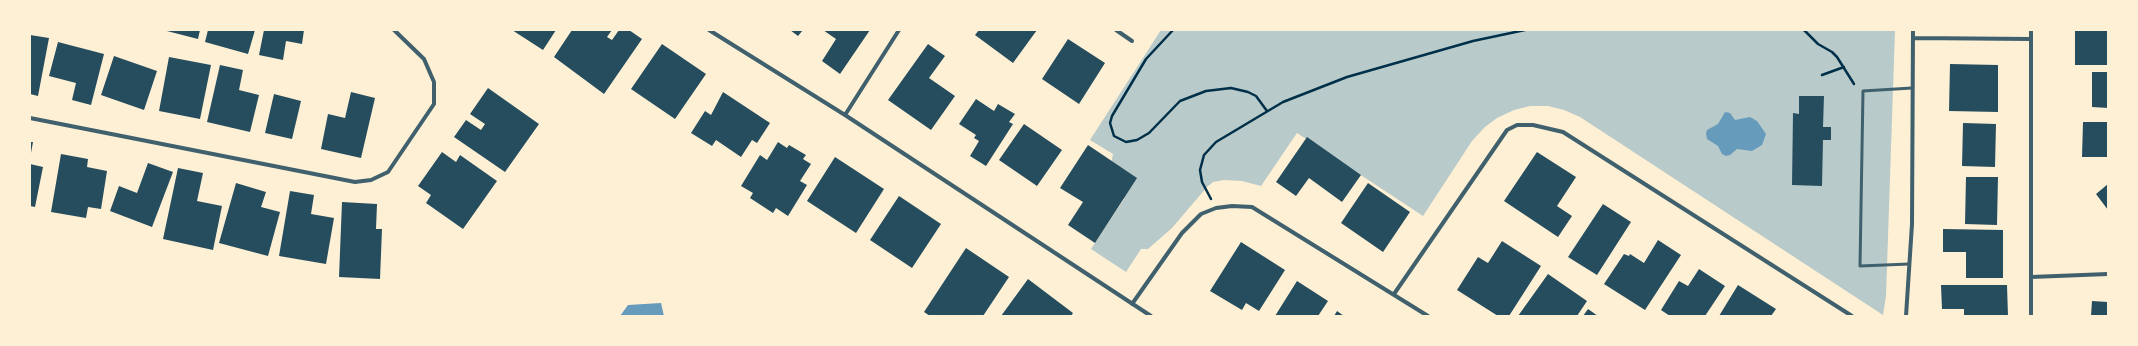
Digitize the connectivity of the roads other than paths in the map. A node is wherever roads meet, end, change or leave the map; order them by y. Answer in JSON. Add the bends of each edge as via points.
{"nodes":[{"id":1,"x":394,"y":30,"type":"edge"},
{"id":2,"x":709,"y":30,"type":"edge"},
{"id":3,"x":899,"y":30,"type":"edge"},
{"id":4,"x":1116,"y":30,"type":"edge"},
{"id":5,"x":1913,"y":30,"type":"edge"},
{"id":6,"x":2031,"y":30,"type":"edge"},
{"id":7,"x":1913,"y":38,"type":"junction"},
{"id":8,"x":2031,"y":39,"type":"junction"},
{"id":9,"x":1132,"y":41,"type":"dead end"},
{"id":10,"x":1912,"y":88,"type":"junction"},
{"id":11,"x":845,"y":115,"type":"junction"},
{"id":12,"x":30,"y":118,"type":"edge"},
{"id":13,"x":1909,"y":264,"type":"junction"},
{"id":14,"x":2108,"y":274,"type":"edge"},
{"id":15,"x":2031,"y":277,"type":"junction"},
{"id":16,"x":1394,"y":294,"type":"junction"},
{"id":17,"x":1132,"y":304,"type":"junction"},
{"id":18,"x":1151,"y":316,"type":"edge"},
{"id":19,"x":1428,"y":316,"type":"edge"},
{"id":20,"x":1852,"y":316,"type":"edge"},
{"id":21,"x":1906,"y":316,"type":"edge"},
{"id":22,"x":2031,"y":316,"type":"edge"}],
"edges":[{"from":1,"to":12,"type":"street","via":[[424,59],[434,82],[434,104],[388,172],[371,180],[355,182]]},
{"from":2,"to":11,"type":"street"},
{"from":3,"to":11,"type":"street"},
{"from":4,"to":9,"type":"street"},
{"from":5,"to":7,"type":"street"},
{"from":6,"to":8,"type":"street"},
{"from":7,"to":8,"type":"street"},
{"from":7,"to":10,"type":"street"},
{"from":8,"to":15,"type":"street"},
{"from":10,"to":13,"type":"street","via":[[1912,224]]},
{"from":10,"to":13,"type":"lane","via":[[1863,92],[1860,266]]},
{"from":11,"to":17,"type":"street"},
{"from":13,"to":21,"type":"street"},
{"from":14,"to":15,"type":"street"},
{"from":15,"to":22,"type":"street"},
{"from":16,"to":17,"type":"street","via":[[1252,207],[1216,208],[1201,214],[1182,233]]},
{"from":16,"to":19,"type":"street"},
{"from":16,"to":20,"type":"street","via":[[1507,130],[1517,125],[1533,125],[1563,132]]},
{"from":17,"to":18,"type":"street"}]}
